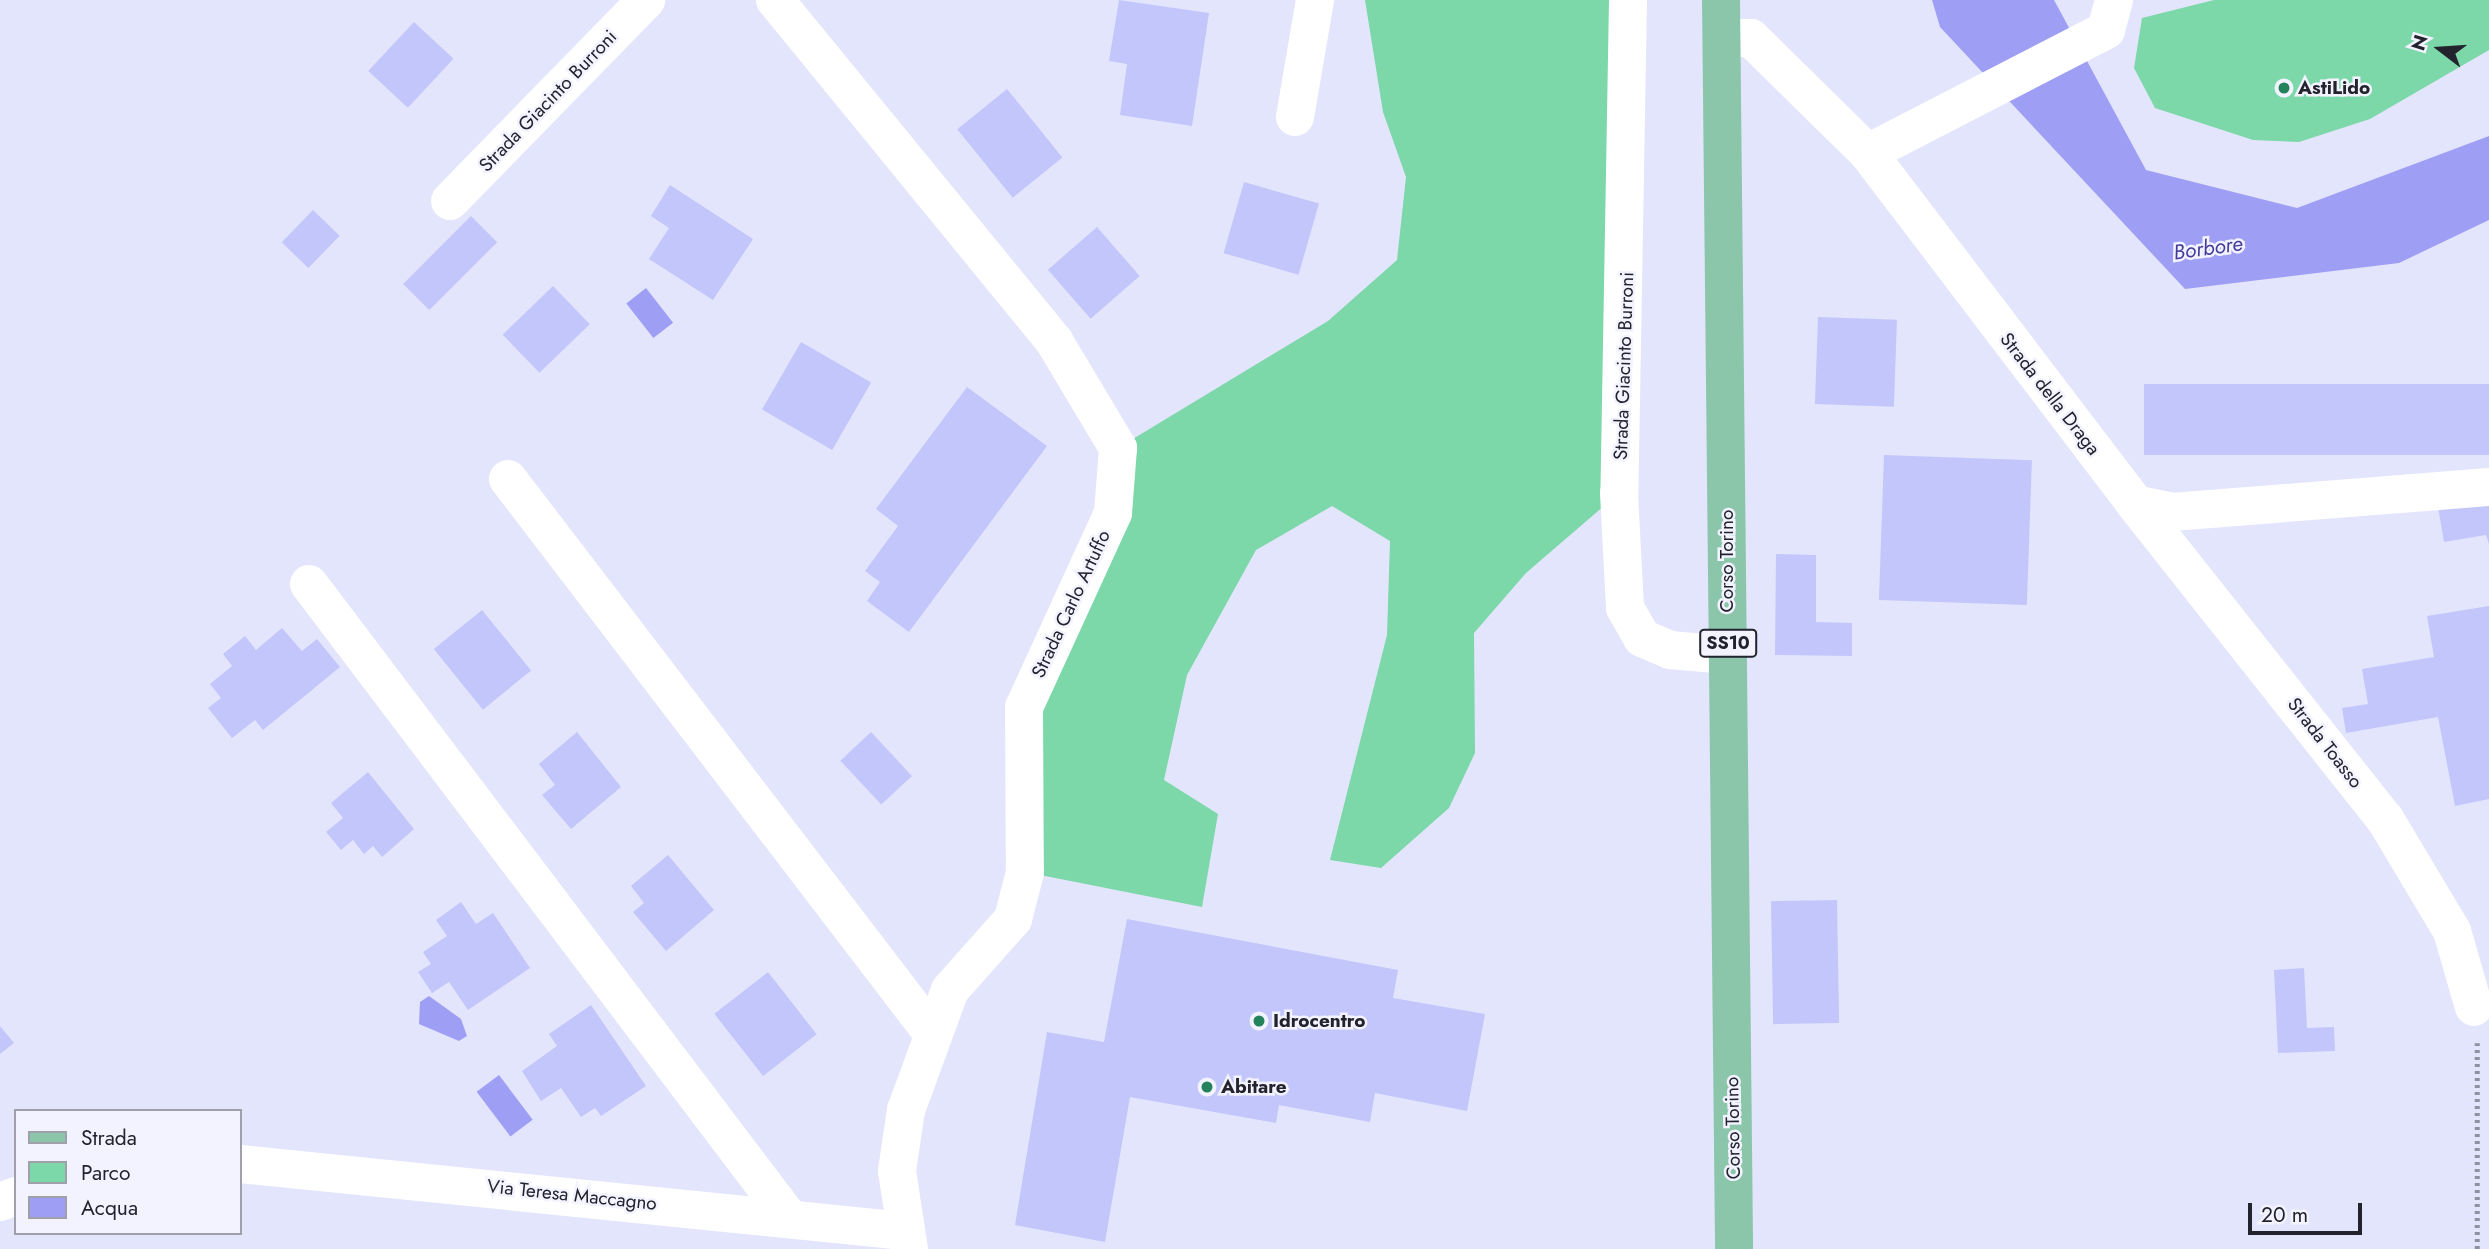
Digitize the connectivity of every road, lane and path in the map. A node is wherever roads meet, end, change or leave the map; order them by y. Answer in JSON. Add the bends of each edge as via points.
{"nodes":[{"id":1,"x":646,"y":0,"type":"edge"},
{"id":2,"x":775,"y":0,"type":"edge"},
{"id":3,"x":1315,"y":0,"type":"edge"},
{"id":4,"x":1628,"y":0,"type":"edge"},
{"id":5,"x":1721,"y":0,"type":"edge"},
{"id":6,"x":2110,"y":15,"type":"edge"},
{"id":7,"x":1723,"y":38,"type":"junction"},
{"id":8,"x":1295,"y":117,"type":"dead end"},
{"id":9,"x":1868,"y":153,"type":"junction"},
{"id":10,"x":450,"y":201,"type":"dead end"},
{"id":11,"x":508,"y":479,"type":"dead end"},
{"id":12,"x":2489,"y":487,"type":"edge"},
{"id":13,"x":2135,"y":503,"type":"junction"},
{"id":14,"x":309,"y":584,"type":"dead end"},
{"id":15,"x":1728,"y":655,"type":"junction"},
{"id":16,"x":2474,"y":1007,"type":"joint"},
{"id":17,"x":932,"y":1033,"type":"junction"},
{"id":18,"x":242,"y":1164,"type":"edge"},
{"id":19,"x":789,"y":1219,"type":"junction"},
{"id":20,"x":906,"y":1240,"type":"edge"},
{"id":21,"x":1734,"y":1249,"type":"edge"},
{"id":22,"x":2477,"y":1249,"type":"edge"}],
"edges":[{"from":1,"to":10,"type":"street","name":"Strada Giacinto Burroni"},
{"from":2,"to":17,"type":"street","name":"Strada Carlo Artuffo","via":[[1054,341],[1118,448],[1113,513],[1024,707],[1025,872],[1013,919],[950,990]]},
{"from":3,"to":8,"type":"street"},
{"from":4,"to":15,"type":"street","name":"Strada Giacinto Burroni","via":[[1619,493],[1625,608],[1642,638],[1670,650]]},
{"from":5,"to":7,"type":"main road","name":"Corso Torino","number":"SS10"},
{"from":6,"to":9,"type":"street"},
{"from":7,"to":9,"type":"street","name":"Strada della Draga","via":[[1751,38]]},
{"from":7,"to":15,"type":"main road","name":"Corso Torino","number":"SS10"},
{"from":9,"to":13,"type":"street","name":"Strada della Draga"},
{"from":11,"to":17,"type":"street"},
{"from":12,"to":13,"type":"street","via":[[2172,512]]},
{"from":13,"to":16,"type":"street","name":"Strada Toasso","via":[[2385,819],[2452,931]]},
{"from":14,"to":19,"type":"street"},
{"from":15,"to":21,"type":"main road","name":"Corso Torino","number":"SS10"},
{"from":16,"to":22,"type":"path"},
{"from":17,"to":20,"type":"street","name":"Strada Carlo Artuffo","via":[[906,1110],[897,1171]]},
{"from":18,"to":19,"type":"street","name":"Via Teresa Maccagno"},
{"from":19,"to":20,"type":"street","name":"Via Teresa Maccagno"}]}
